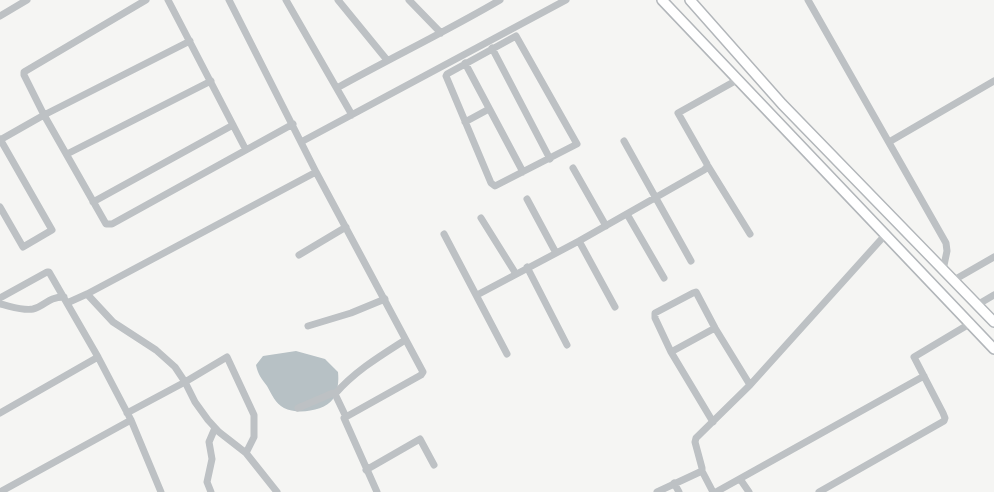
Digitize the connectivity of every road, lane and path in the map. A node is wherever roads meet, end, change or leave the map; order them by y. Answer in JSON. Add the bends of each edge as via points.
{"nodes":[{"id":1,"x":27,"y":0,"type":"edge"},
{"id":2,"x":146,"y":0,"type":"edge"},
{"id":3,"x":168,"y":0,"type":"edge"},
{"id":4,"x":229,"y":0,"type":"edge"},
{"id":5,"x":286,"y":0,"type":"edge"},
{"id":6,"x":338,"y":0,"type":"edge"},
{"id":7,"x":409,"y":0,"type":"edge"},
{"id":8,"x":482,"y":0,"type":"edge"},
{"id":9,"x":500,"y":0,"type":"edge"},
{"id":10,"x":566,"y":0,"type":"edge"},
{"id":11,"x":662,"y":0,"type":"edge"},
{"id":12,"x":690,"y":0,"type":"edge"},
{"id":13,"x":808,"y":0,"type":"edge"},
{"id":14,"x":488,"y":7,"type":"junction"},
{"id":15,"x":0,"y":16,"type":"edge"},
{"id":16,"x":441,"y":33,"type":"junction"},
{"id":17,"x":501,"y":39,"type":"junction"},
{"id":18,"x":190,"y":41,"type":"junction"},
{"id":19,"x":492,"y":48,"type":"junction"},
{"id":20,"x":387,"y":60,"type":"junction"},
{"id":21,"x":465,"y":63,"type":"junction"},
{"id":22,"x":737,"y":80,"type":"junction"},
{"id":23,"x":211,"y":81,"type":"junction"},
{"id":24,"x":994,"y":81,"type":"edge"},
{"id":25,"x":337,"y":88,"type":"junction"},
{"id":26,"x":489,"y":109,"type":"junction"},
{"id":27,"x":44,"y":115,"type":"junction"},
{"id":28,"x":352,"y":116,"type":"junction"},
{"id":29,"x":465,"y":122,"type":"junction"},
{"id":30,"x":293,"y":124,"type":"junction"},
{"id":31,"x":233,"y":125,"type":"junction"},
{"id":32,"x":0,"y":140,"type":"edge"},
{"id":33,"x":624,"y":141,"type":"dead end"},
{"id":34,"x":889,"y":141,"type":"junction"},
{"id":35,"x":302,"y":142,"type":"junction"},
{"id":36,"x":246,"y":150,"type":"junction"},
{"id":37,"x":67,"y":154,"type":"junction"},
{"id":38,"x":550,"y":159,"type":"junction"},
{"id":39,"x":708,"y":166,"type":"junction"},
{"id":40,"x":573,"y":168,"type":"dead end"},
{"id":41,"x":316,"y":172,"type":"junction"},
{"id":42,"x":523,"y":172,"type":"junction"},
{"id":43,"x":657,"y":198,"type":"junction"},
{"id":44,"x":527,"y":199,"type":"dead end"},
{"id":45,"x":93,"y":202,"type":"junction"},
{"id":46,"x":0,"y":207,"type":"edge"},
{"id":47,"x":627,"y":214,"type":"junction"},
{"id":48,"x":481,"y":218,"type":"dead end"},
{"id":49,"x":606,"y":226,"type":"junction"},
{"id":50,"x":346,"y":227,"type":"junction"},
{"id":51,"x":444,"y":234,"type":"dead end"},
{"id":52,"x":750,"y":234,"type":"dead end"},
{"id":53,"x":886,"y":234,"type":"junction"},
{"id":54,"x":579,"y":241,"type":"junction"},
{"id":55,"x":556,"y":253,"type":"junction"},
{"id":56,"x":299,"y":255,"type":"dead end"},
{"id":57,"x":994,"y":257,"type":"edge"},
{"id":58,"x":691,"y":261,"type":"dead end"},
{"id":59,"x":527,"y":267,"type":"junction"},
{"id":60,"x":943,"y":270,"type":"junction"},
{"id":61,"x":516,"y":274,"type":"junction"},
{"id":62,"x":664,"y":278,"type":"dead end"},
{"id":63,"x":954,"y":280,"type":"junction"},
{"id":64,"x":87,"y":294,"type":"junction"},
{"id":65,"x":477,"y":295,"type":"junction"},
{"id":66,"x":994,"y":296,"type":"edge"},
{"id":67,"x":0,"y":298,"type":"edge"},
{"id":68,"x":385,"y":299,"type":"junction"},
{"id":69,"x":66,"y":300,"type":"junction"},
{"id":70,"x":0,"y":304,"type":"edge"},
{"id":71,"x":977,"y":305,"type":"junction"},
{"id":72,"x":615,"y":307,"type":"dead end"},
{"id":73,"x":971,"y":322,"type":"junction"},
{"id":74,"x":994,"y":322,"type":"edge"},
{"id":75,"x":308,"y":326,"type":"dead end"},
{"id":76,"x":715,"y":328,"type":"junction"},
{"id":77,"x":405,"y":340,"type":"junction"},
{"id":78,"x":567,"y":345,"type":"dead end"},
{"id":79,"x":994,"y":349,"type":"edge"},
{"id":80,"x":671,"y":352,"type":"junction"},
{"id":81,"x":507,"y":354,"type":"dead end"},
{"id":82,"x":98,"y":357,"type":"junction"},
{"id":83,"x":924,"y":376,"type":"junction"},
{"id":84,"x":185,"y":382,"type":"junction"},
{"id":85,"x":750,"y":385,"type":"junction"},
{"id":86,"x":335,"y":394,"type":"junction"},
{"id":87,"x":298,"y":408,"type":"dead end"},
{"id":88,"x":0,"y":413,"type":"edge"},
{"id":89,"x":128,"y":413,"type":"junction"},
{"id":90,"x":346,"y":417,"type":"junction"},
{"id":91,"x":131,"y":420,"type":"junction"},
{"id":92,"x":713,"y":422,"type":"junction"},
{"id":93,"x":215,"y":428,"type":"junction"},
{"id":94,"x":246,"y":453,"type":"junction"},
{"id":95,"x":434,"y":465,"type":"dead end"},
{"id":96,"x":366,"y":470,"type":"junction"},
{"id":97,"x":702,"y":471,"type":"junction"},
{"id":98,"x":740,"y":479,"type":"junction"},
{"id":99,"x":674,"y":483,"type":"junction"},
{"id":100,"x":159,"y":491,"type":"edge"},
{"id":101,"x":0,"y":492,"type":"edge"},
{"id":102,"x":211,"y":492,"type":"edge"},
{"id":103,"x":277,"y":492,"type":"edge"},
{"id":104,"x":377,"y":492,"type":"edge"},
{"id":105,"x":657,"y":492,"type":"edge"},
{"id":106,"x":679,"y":492,"type":"edge"},
{"id":107,"x":715,"y":492,"type":"edge"},
{"id":108,"x":749,"y":492,"type":"edge"},
{"id":109,"x":819,"y":492,"type":"edge"}],
"edges":[{"from":1,"to":15,"type":"street"},
{"from":2,"to":27,"type":"street","via":[[25,71]]},
{"from":3,"to":18,"type":"street"},
{"from":4,"to":30,"type":"street"},
{"from":5,"to":25,"type":"street"},
{"from":6,"to":20,"type":"street"},
{"from":7,"to":16,"type":"street"},
{"from":8,"to":14,"type":"street"},
{"from":9,"to":14,"type":"street"},
{"from":10,"to":17,"type":"street"},
{"from":11,"to":22,"type":"main road"},
{"from":12,"to":60,"type":"main road","via":[[782,104]]},
{"from":13,"to":34,"type":"street"},
{"from":14,"to":16,"type":"street"},
{"from":16,"to":20,"type":"street"},
{"from":17,"to":19,"type":"street"},
{"from":17,"to":28,"type":"street"},
{"from":17,"to":38,"type":"street","via":[[517,37],[577,144]]},
{"from":18,"to":23,"type":"street"},
{"from":18,"to":27,"type":"street"},
{"from":19,"to":21,"type":"street"},
{"from":19,"to":38,"type":"street"},
{"from":20,"to":25,"type":"street"},
{"from":21,"to":26,"type":"street"},
{"from":21,"to":29,"type":"street","via":[[447,74]]},
{"from":22,"to":39,"type":"street","via":[[678,113]]},
{"from":22,"to":53,"type":"main road"},
{"from":23,"to":31,"type":"street"},
{"from":23,"to":37,"type":"street"},
{"from":24,"to":34,"type":"street"},
{"from":25,"to":28,"type":"street"},
{"from":26,"to":29,"type":"street"},
{"from":26,"to":42,"type":"street"},
{"from":27,"to":32,"type":"street"},
{"from":27,"to":37,"type":"street"},
{"from":28,"to":35,"type":"street"},
{"from":29,"to":42,"type":"street","via":[[493,186]]},
{"from":30,"to":35,"type":"street"},
{"from":30,"to":36,"type":"street"},
{"from":31,"to":36,"type":"street"},
{"from":31,"to":45,"type":"street"},
{"from":32,"to":46,"type":"street","via":[[52,230],[23,247]]},
{"from":33,"to":43,"type":"street"},
{"from":34,"to":60,"type":"street","via":[[946,243]]},
{"from":35,"to":41,"type":"street"},
{"from":36,"to":45,"type":"street","via":[[109,225]]},
{"from":37,"to":45,"type":"street"},
{"from":38,"to":42,"type":"street"},
{"from":39,"to":43,"type":"street"},
{"from":39,"to":52,"type":"street"},
{"from":40,"to":49,"type":"street"},
{"from":41,"to":50,"type":"street"},
{"from":41,"to":64,"type":"street"},
{"from":43,"to":47,"type":"street"},
{"from":43,"to":58,"type":"street"},
{"from":44,"to":55,"type":"street"},
{"from":47,"to":49,"type":"street"},
{"from":47,"to":62,"type":"street"},
{"from":48,"to":61,"type":"street"},
{"from":49,"to":54,"type":"street"},
{"from":50,"to":56,"type":"street"},
{"from":50,"to":68,"type":"street"},
{"from":51,"to":65,"type":"street"},
{"from":53,"to":73,"type":"main road"},
{"from":53,"to":85,"type":"street"},
{"from":54,"to":55,"type":"street"},
{"from":54,"to":72,"type":"street"},
{"from":55,"to":59,"type":"street"},
{"from":57,"to":63,"type":"street"},
{"from":59,"to":61,"type":"street"},
{"from":59,"to":78,"type":"street"},
{"from":60,"to":63,"type":"main road"},
{"from":61,"to":65,"type":"street"},
{"from":63,"to":71,"type":"main road"},
{"from":64,"to":69,"type":"street"},
{"from":64,"to":84,"type":"street","via":[[113,322],[170,361]]},
{"from":65,"to":81,"type":"street"},
{"from":66,"to":71,"type":"street"},
{"from":67,"to":69,"type":"street","via":[[48,272]]},
{"from":68,"to":75,"type":"street"},
{"from":68,"to":77,"type":"street"},
{"from":69,"to":70,"type":"street","via":[[54,297],[30,309]]},
{"from":69,"to":82,"type":"street"},
{"from":71,"to":74,"type":"main road"},
{"from":73,"to":79,"type":"main road"},
{"from":73,"to":83,"type":"street","via":[[914,356]]},
{"from":76,"to":80,"type":"street"},
{"from":76,"to":80,"type":"street","via":[[696,292],[656,312],[655,318]]},
{"from":76,"to":85,"type":"street"},
{"from":77,"to":86,"type":"street","via":[[360,369]]},
{"from":77,"to":90,"type":"street","via":[[422,374]]},
{"from":80,"to":92,"type":"street"},
{"from":82,"to":88,"type":"street"},
{"from":82,"to":89,"type":"street"},
{"from":83,"to":98,"type":"street"},
{"from":83,"to":109,"type":"street","via":[[944,421]]},
{"from":84,"to":89,"type":"street"},
{"from":84,"to":93,"type":"street"},
{"from":84,"to":94,"type":"street","via":[[228,358],[254,415],[254,437]]},
{"from":85,"to":92,"type":"street"},
{"from":86,"to":87,"type":"street"},
{"from":86,"to":90,"type":"street"},
{"from":89,"to":91,"type":"street"},
{"from":90,"to":96,"type":"street"},
{"from":91,"to":100,"type":"street"},
{"from":91,"to":101,"type":"street"},
{"from":92,"to":97,"type":"street","via":[[695,439]]},
{"from":93,"to":94,"type":"street"},
{"from":93,"to":102,"type":"street","via":[[209,442],[212,459],[207,482]]},
{"from":94,"to":103,"type":"street"},
{"from":95,"to":96,"type":"street","via":[[419,439]]},
{"from":96,"to":104,"type":"street"},
{"from":97,"to":99,"type":"street"},
{"from":97,"to":107,"type":"street"},
{"from":98,"to":107,"type":"street"},
{"from":98,"to":108,"type":"street"},
{"from":99,"to":105,"type":"street"},
{"from":99,"to":106,"type":"street"}]}
